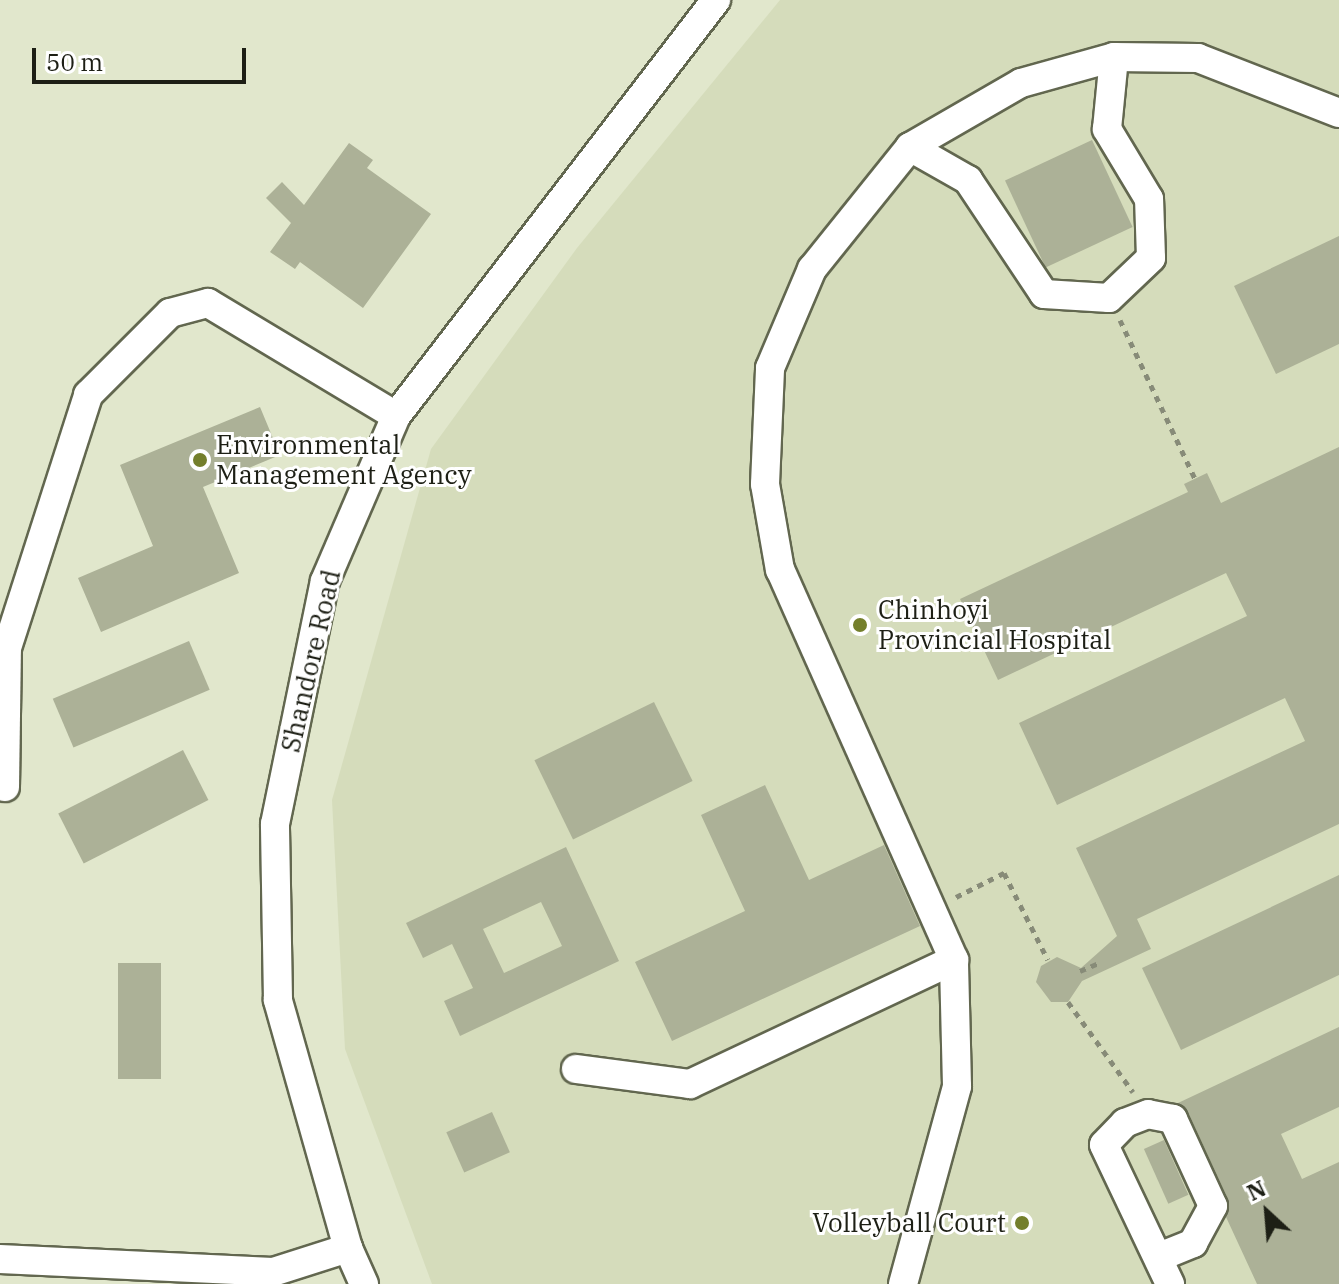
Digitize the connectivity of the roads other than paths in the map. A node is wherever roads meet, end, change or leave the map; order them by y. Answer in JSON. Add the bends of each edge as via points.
{"nodes":[{"id":1,"x":716,"y":0,"type":"edge"},
{"id":2,"x":1114,"y":57,"type":"junction"},
{"id":3,"x":1339,"y":113,"type":"edge"},
{"id":4,"x":910,"y":147,"type":"junction"},
{"id":5,"x":396,"y":416,"type":"junction"},
{"id":6,"x":5,"y":787,"type":"dead end"},
{"id":7,"x":954,"y":960,"type":"junction"},
{"id":8,"x":576,"y":1069,"type":"dead end"},
{"id":9,"x":348,"y":1248,"type":"junction"},
{"id":10,"x":1159,"y":1257,"type":"junction"},
{"id":11,"x":0,"y":1259,"type":"edge"},
{"id":12,"x":364,"y":1284,"type":"edge"},
{"id":13,"x":903,"y":1284,"type":"edge"},
{"id":14,"x":1170,"y":1284,"type":"edge"}],
"edges":[{"from":1,"to":5,"type":"street","name":"Shandore Road"},
{"from":2,"to":3,"type":"street","via":[[1198,58]]},
{"from":2,"to":4,"type":"street","via":[[1021,83]]},
{"from":2,"to":4,"type":"street","via":[[1107,129],[1149,199],[1151,258],[1109,298],[1044,294],[968,180]]},
{"from":4,"to":7,"type":"street","via":[[812,269],[770,368],[765,484],[780,570]]},
{"from":5,"to":6,"type":"street","via":[[208,303],[170,313],[88,395],[7,648]]},
{"from":5,"to":9,"type":"street","name":"Shandore Road","via":[[325,581],[275,824],[278,1000]]},
{"from":7,"to":8,"type":"street","via":[[690,1084]]},
{"from":7,"to":13,"type":"street","via":[[957,1086]]},
{"from":9,"to":11,"type":"street","via":[[273,1272]]},
{"from":9,"to":12,"type":"street","name":"Shandore Road"},
{"from":10,"to":10,"type":"street","via":[[1104,1145],[1125,1123],[1148,1114],[1173,1119],[1213,1206],[1193,1243]]},
{"from":10,"to":14,"type":"street"}]}
